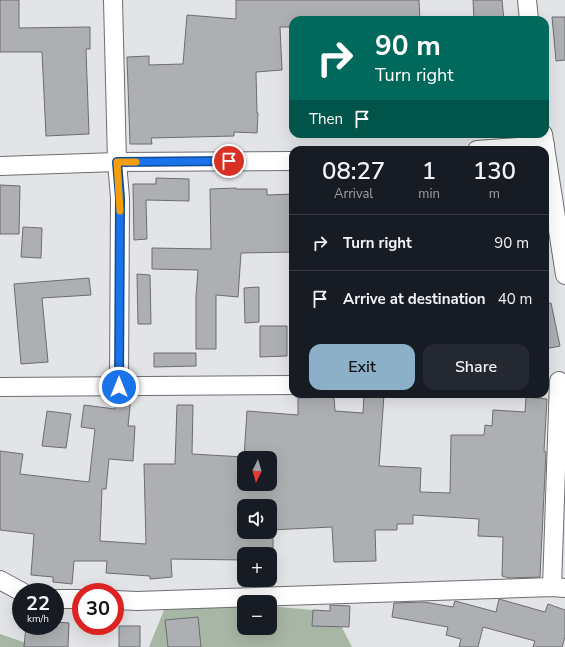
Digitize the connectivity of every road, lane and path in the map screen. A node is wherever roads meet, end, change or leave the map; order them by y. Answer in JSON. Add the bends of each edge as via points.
{"nodes":[{"id":1,"x":114,"y":0,"type":"edge"},
{"id":2,"x":527,"y":0,"type":"edge"},
{"id":3,"x":529,"y":16,"type":"edge"},
{"id":4,"x":544,"y":139,"type":"edge"},
{"id":5,"x":501,"y":146,"type":"edge"},
{"id":6,"x":289,"y":161,"type":"edge"},
{"id":7,"x":117,"y":162,"type":"junction"},
{"id":8,"x":0,"y":166,"type":"edge"},
{"id":9,"x":549,"y":171,"type":"edge"},
{"id":10,"x":565,"y":275,"type":"edge"},
{"id":11,"x":556,"y":381,"type":"edge"},
{"id":12,"x":289,"y":384,"type":"edge"},
{"id":13,"x":0,"y":387,"type":"edge"},
{"id":14,"x":119,"y":387,"type":"junction"},
{"id":15,"x":0,"y":580,"type":"edge"},
{"id":16,"x":12,"y":587,"type":"edge"},
{"id":17,"x":558,"y":588,"type":"edge"},
{"id":18,"x":124,"y":600,"type":"edge"}],
"edges":[{"from":1,"to":7,"type":"street"},
{"from":2,"to":3,"type":"street"},
{"from":4,"to":5,"type":"street"},
{"from":6,"to":7,"type":"street"},
{"from":7,"to":8,"type":"street"},
{"from":7,"to":14,"type":"street","via":[[120,198]]},
{"from":9,"to":10,"type":"street"},
{"from":11,"to":17,"type":"street"},
{"from":12,"to":14,"type":"street"},
{"from":13,"to":14,"type":"street"},
{"from":15,"to":16,"type":"street"},
{"from":17,"to":18,"type":"street"}]}
